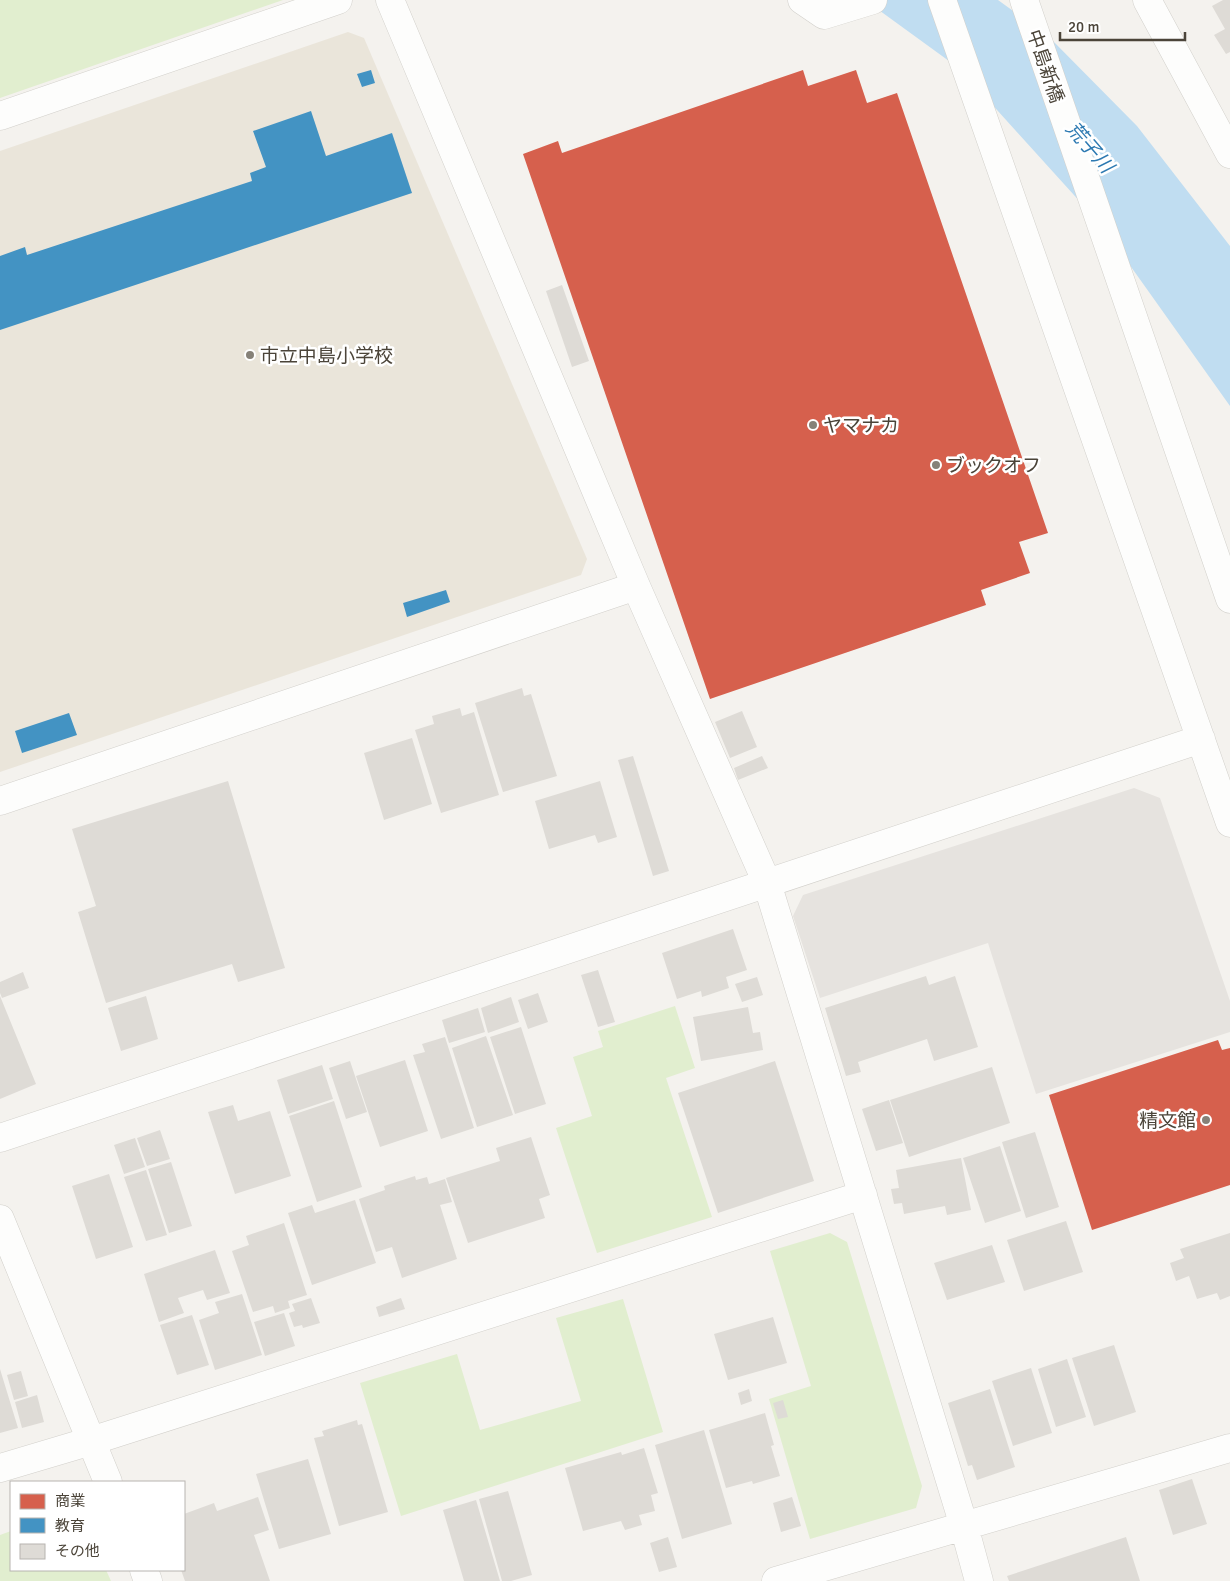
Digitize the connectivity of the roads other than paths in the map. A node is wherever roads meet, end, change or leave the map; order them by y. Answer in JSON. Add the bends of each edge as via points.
{"nodes":[{"id":1,"x":338,"y":0,"type":"edge"},
{"id":2,"x":390,"y":0,"type":"edge"},
{"id":3,"x":802,"y":0,"type":"edge"},
{"id":4,"x":873,"y":0,"type":"edge"},
{"id":5,"x":942,"y":0,"type":"edge"},
{"id":6,"x":1146,"y":0,"type":"edge"},
{"id":7,"x":1025,"y":3,"type":"edge"},
{"id":8,"x":0,"y":116,"type":"edge"},
{"id":9,"x":1230,"y":154,"type":"edge"},
{"id":10,"x":636,"y":586,"type":"junction"},
{"id":11,"x":1230,"y":599,"type":"edge"},
{"id":12,"x":1201,"y":739,"type":"junction"},
{"id":13,"x":0,"y":801,"type":"edge"},
{"id":14,"x":1230,"y":823,"type":"edge"},
{"id":15,"x":767,"y":883,"type":"junction"},
{"id":16,"x":0,"y":1138,"type":"edge"},
{"id":17,"x":863,"y":1195,"type":"junction"},
{"id":18,"x":0,"y":1219,"type":"edge"},
{"id":19,"x":91,"y":1441,"type":"junction"},
{"id":20,"x":1230,"y":1448,"type":"edge"},
{"id":21,"x":0,"y":1468,"type":"edge"},
{"id":22,"x":108,"y":1481,"type":"edge"},
{"id":23,"x":964,"y":1526,"type":"junction"},
{"id":24,"x":776,"y":1581,"type":"edge"},
{"id":25,"x":979,"y":1581,"type":"edge"}],
"edges":[{"from":1,"to":8,"type":"street"},
{"from":2,"to":10,"type":"street"},
{"from":3,"to":4,"type":"street","via":[[835,12]]},
{"from":5,"to":12,"type":"street"},
{"from":6,"to":9,"type":"street"},
{"from":7,"to":11,"type":"street","name":"中島新橋"},
{"from":10,"to":13,"type":"street"},
{"from":10,"to":15,"type":"street"},
{"from":12,"to":14,"type":"street"},
{"from":12,"to":15,"type":"street"},
{"from":15,"to":16,"type":"street"},
{"from":15,"to":17,"type":"street"},
{"from":17,"to":19,"type":"street"},
{"from":17,"to":23,"type":"street"},
{"from":18,"to":19,"type":"street"},
{"from":19,"to":21,"type":"street"},
{"from":19,"to":22,"type":"street"},
{"from":20,"to":23,"type":"street"},
{"from":23,"to":24,"type":"street"},
{"from":23,"to":25,"type":"street"}]}
